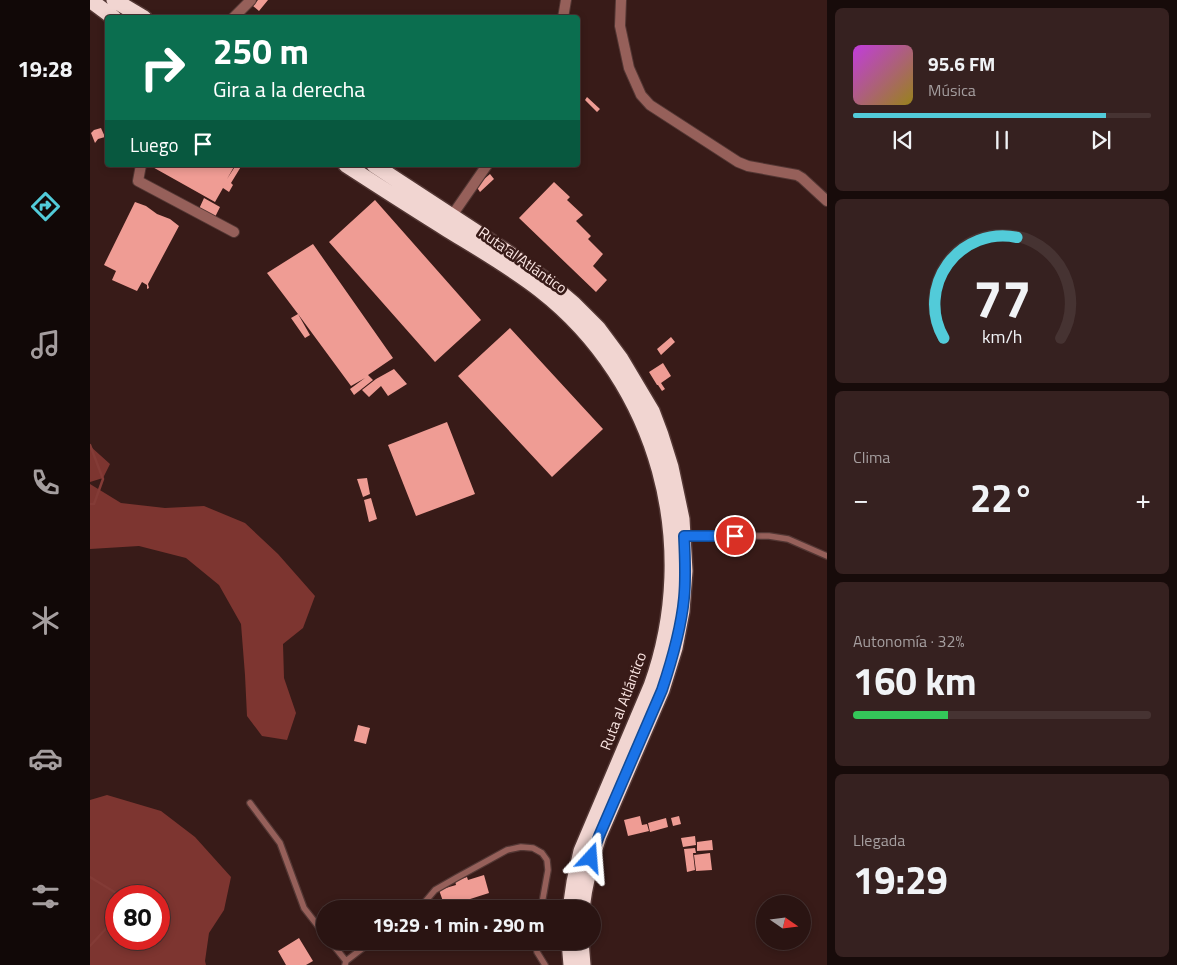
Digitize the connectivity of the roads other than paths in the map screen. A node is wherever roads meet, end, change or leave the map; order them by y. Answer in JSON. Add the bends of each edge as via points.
{"nodes":[{"id":1,"x":90,"y":0,"type":"edge"},
{"id":2,"x":114,"y":0,"type":"edge"},
{"id":3,"x":251,"y":0,"type":"edge"},
{"id":4,"x":566,"y":0,"type":"edge"},
{"id":5,"x":621,"y":0,"type":"edge"},
{"id":6,"x":110,"y":15,"type":"edge"},
{"id":7,"x":139,"y":15,"type":"edge"},
{"id":8,"x":236,"y":15,"type":"edge"},
{"id":9,"x":564,"y":15,"type":"edge"},
{"id":10,"x":141,"y":167,"type":"edge"},
{"id":11,"x":349,"y":167,"type":"edge"},
{"id":12,"x":377,"y":167,"type":"edge"},
{"id":13,"x":486,"y":167,"type":"edge"},
{"id":14,"x":827,"y":201,"type":"edge"},
{"id":15,"x":451,"y":216,"type":"junction"},
{"id":16,"x":234,"y":232,"type":"dead end"},
{"id":17,"x":684,"y":536,"type":"junction"},
{"id":18,"x":827,"y":556,"type":"edge"},
{"id":19,"x":250,"y":803,"type":"dead end"},
{"id":20,"x":426,"y":900,"type":"edge"},
{"id":21,"x":543,"y":900,"type":"edge"},
{"id":22,"x":571,"y":900,"type":"edge"},
{"id":23,"x":583,"y":900,"type":"edge"},
{"id":24,"x":316,"y":923,"type":"edge"},
{"id":25,"x":336,"y":950,"type":"edge"},
{"id":26,"x":361,"y":950,"type":"edge"},
{"id":27,"x":537,"y":950,"type":"edge"},
{"id":28,"x":570,"y":950,"type":"edge"},
{"id":29,"x":582,"y":950,"type":"edge"},
{"id":30,"x":345,"y":963,"type":"edge"},
{"id":31,"x":546,"y":965,"type":"edge"},
{"id":32,"x":572,"y":965,"type":"edge"},
{"id":33,"x":583,"y":965,"type":"edge"}],
"edges":[{"from":1,"to":6,"type":"highway"},
{"from":2,"to":7,"type":"highway"},
{"from":3,"to":8,"type":"street"},
{"from":4,"to":9,"type":"street"},
{"from":5,"to":14,"type":"street","via":[[620,26],[629,68],[641,95],[650,105],[738,162],[802,178]]},
{"from":10,"to":16,"type":"street","via":[[138,181]]},
{"from":11,"to":22,"type":"highway","name":"Ruta al Atlántico","via":[[506,266],[541,290],[567,314],[611,365],[627,390],[650,440],[660,472],[673,543],[668,623],[651,686],[581,850]]},
{"from":12,"to":15,"type":"highway","name":"Ruta al Atlántico"},
{"from":13,"to":15,"type":"street"},
{"from":15,"to":17,"type":"highway","name":"Ruta al Atlántico","via":[[554,287],[598,328],[621,359],[652,411],[661,435],[671,467]]},
{"from":17,"to":18,"type":"lane","via":[[769,536],[788,539]]},
{"from":17,"to":23,"type":"highway","name":"Ruta al Atlántico","via":[[684,598],[671,663],[599,836]]},
{"from":19,"to":24,"type":"lane","via":[[280,843],[304,908]]},
{"from":20,"to":21,"type":"lane","via":[[434,890],[507,850],[521,847],[533,848],[547,860]]},
{"from":25,"to":30,"type":"lane"},
{"from":26,"to":30,"type":"lane"},
{"from":27,"to":31,"type":"lane"},
{"from":28,"to":32,"type":"highway"},
{"from":29,"to":33,"type":"highway"}]}
